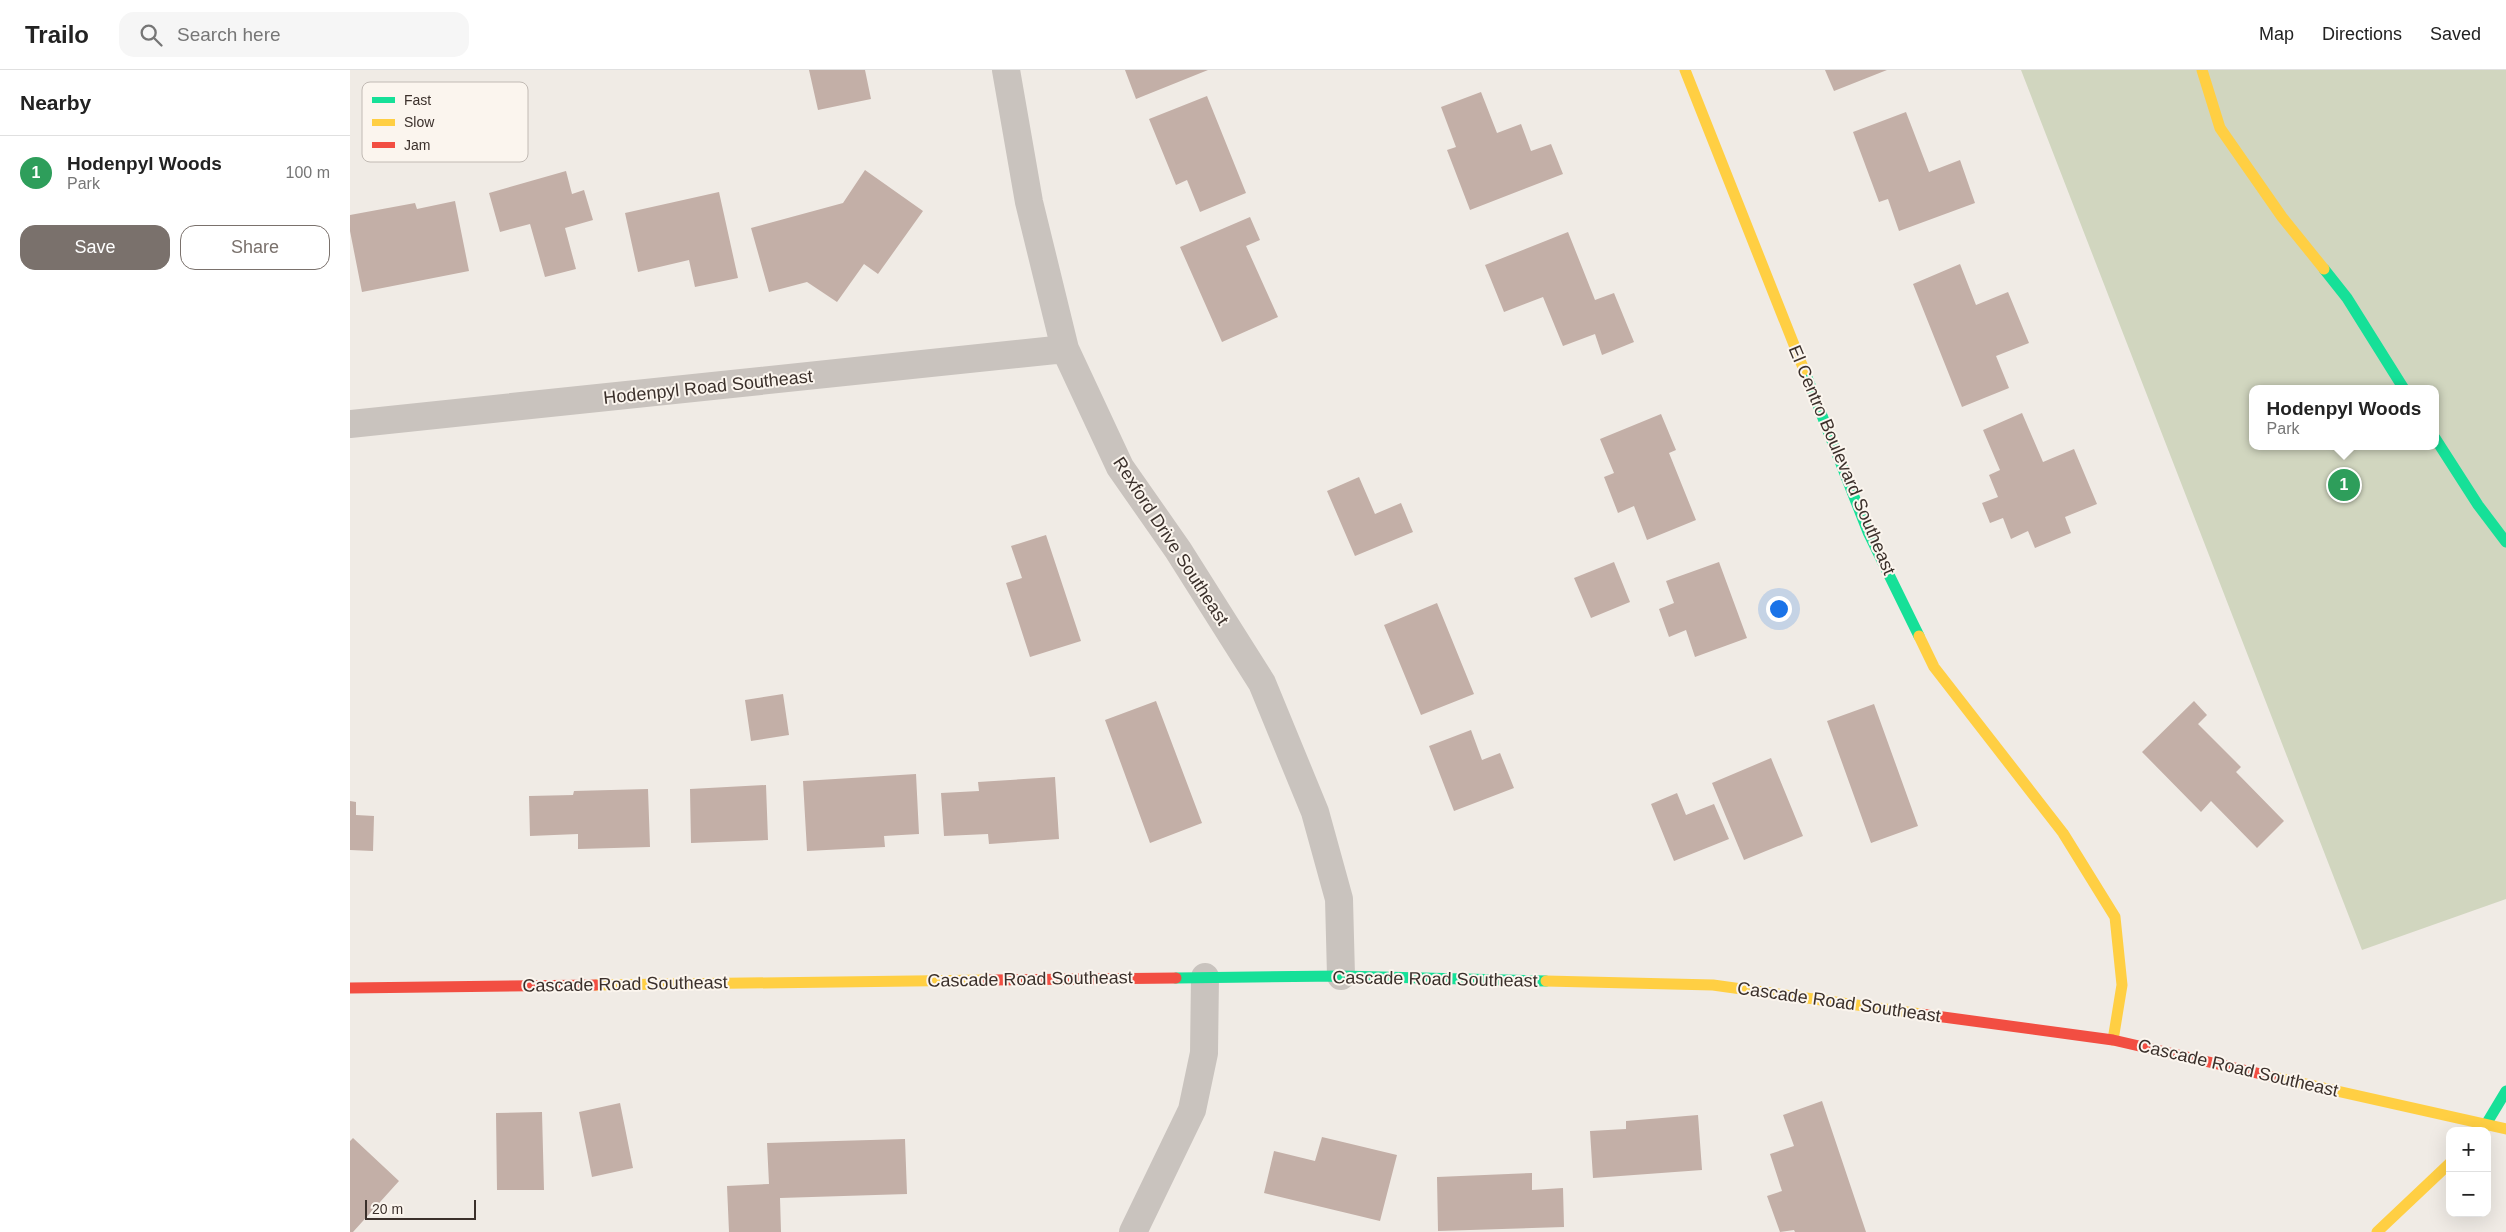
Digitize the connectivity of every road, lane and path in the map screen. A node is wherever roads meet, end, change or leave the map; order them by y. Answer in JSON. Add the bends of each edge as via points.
{"nodes":[{"id":1,"x":1006,"y":70,"type":"edge"},
{"id":2,"x":1685,"y":70,"type":"edge"},
{"id":3,"x":2202,"y":70,"type":"edge"},
{"id":4,"x":1066,"y":349,"type":"junction"},
{"id":5,"x":2401,"y":385,"type":"edge"},
{"id":6,"x":350,"y":424,"type":"edge"},
{"id":7,"x":2439,"y":444,"type":"edge"},
{"id":8,"x":2506,"y":542,"type":"edge"},
{"id":9,"x":1341,"y":976,"type":"junction"},
{"id":10,"x":1205,"y":977,"type":"junction"},
{"id":11,"x":350,"y":988,"type":"edge"},
{"id":12,"x":2113,"y":1040,"type":"junction"},
{"id":13,"x":2506,"y":1091,"type":"edge"},
{"id":14,"x":2485,"y":1127,"type":"edge"},
{"id":15,"x":2491,"y":1128,"type":"edge"},
{"id":16,"x":2506,"y":1129,"type":"edge"},
{"id":17,"x":2446,"y":1167,"type":"edge"},
{"id":18,"x":1133,"y":1232,"type":"edge"},
{"id":19,"x":2377,"y":1232,"type":"edge"}],
"edges":[{"from":1,"to":4,"type":"street","name":"Rexford Drive Southeast","via":[[1029,202]]},
{"from":2,"to":12,"type":"main road","name":"El Centro Boulevard Southeast","via":[[1868,532],[1934,667],[2063,833],[2115,918],[2122,985]]},
{"from":3,"to":5,"type":"main road","via":[[2220,128],[2282,217],[2347,298]]},
{"from":4,"to":6,"type":"street","name":"Hodenpyl Road Southeast"},
{"from":4,"to":9,"type":"street","name":"Rexford Drive Southeast","via":[[1120,467],[1178,550],[1262,683],[1316,812],[1339,899]]},
{"from":7,"to":8,"type":"main road"},
{"from":9,"to":10,"type":"main road","name":"Cascade Road Southeast"},
{"from":9,"to":12,"type":"main road","name":"Cascade Road Southeast","via":[[1713,985]]},
{"from":10,"to":11,"type":"main road","name":"Cascade Road Southeast"},
{"from":10,"to":18,"type":"street","via":[[1204,1053],[1192,1110]]},
{"from":12,"to":14,"type":"main road","name":"Cascade Road Southeast"},
{"from":13,"to":14,"type":"main road"},
{"from":15,"to":16,"type":"main road","name":"Cascade Road Southeast"},
{"from":17,"to":19,"type":"main road"}]}
